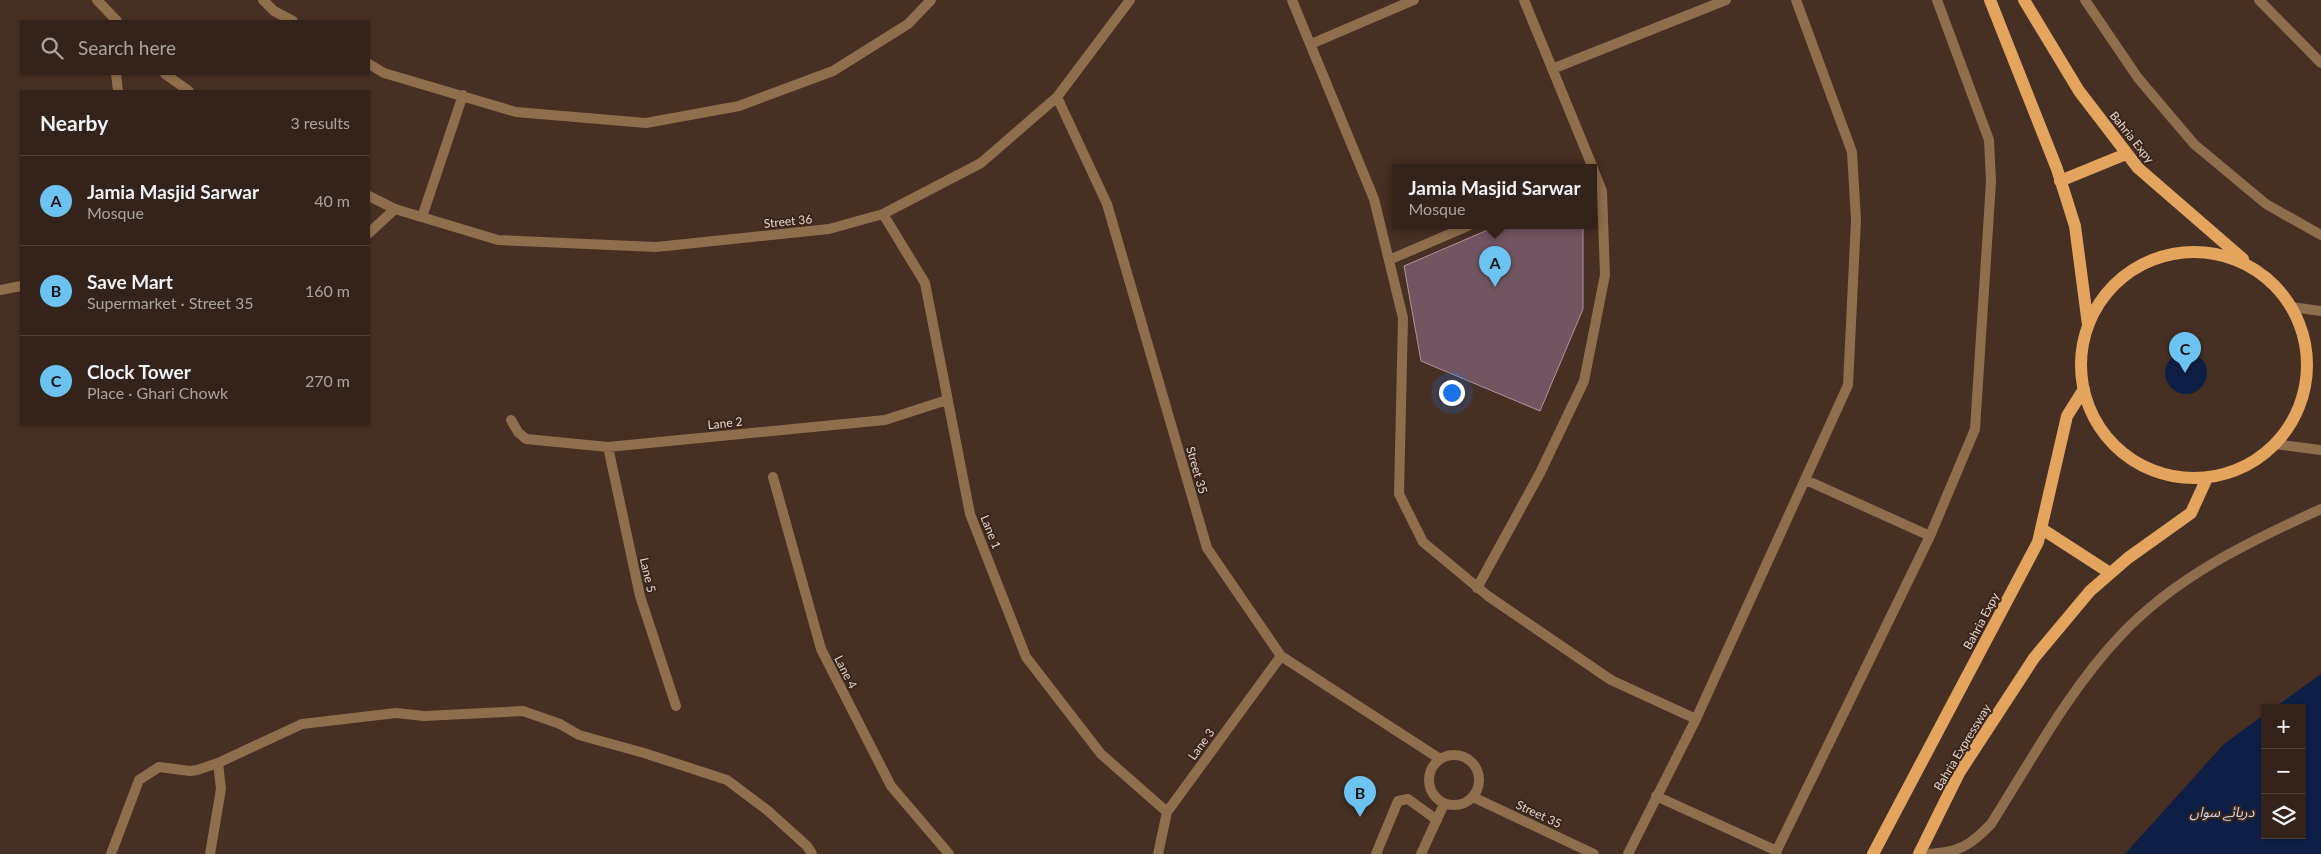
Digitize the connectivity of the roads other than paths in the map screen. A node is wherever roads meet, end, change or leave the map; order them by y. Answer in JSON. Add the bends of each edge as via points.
{"nodes":[{"id":1,"x":97,"y":0,"type":"edge"},
{"id":2,"x":263,"y":0,"type":"edge"},
{"id":3,"x":931,"y":0,"type":"edge"},
{"id":4,"x":1130,"y":0,"type":"edge"},
{"id":5,"x":1292,"y":0,"type":"edge"},
{"id":6,"x":1414,"y":0,"type":"edge"},
{"id":7,"x":1524,"y":0,"type":"edge"},
{"id":8,"x":1726,"y":0,"type":"edge"},
{"id":9,"x":1796,"y":0,"type":"edge"},
{"id":10,"x":1937,"y":0,"type":"edge"},
{"id":11,"x":1990,"y":0,"type":"edge"},
{"id":12,"x":2024,"y":0,"type":"edge"},
{"id":13,"x":2085,"y":0,"type":"edge"},
{"id":14,"x":2259,"y":0,"type":"edge"},
{"id":15,"x":113,"y":19,"type":"edge"},
{"id":16,"x":291,"y":20,"type":"edge"},
{"id":17,"x":1311,"y":44,"type":"junction"},
{"id":18,"x":2321,"y":63,"type":"edge"},
{"id":19,"x":370,"y":65,"type":"edge"},
{"id":20,"x":1552,"y":69,"type":"junction"},
{"id":21,"x":116,"y":75,"type":"edge"},
{"id":22,"x":167,"y":75,"type":"edge"},
{"id":23,"x":118,"y":90,"type":"edge"},
{"id":24,"x":188,"y":90,"type":"edge"},
{"id":25,"x":463,"y":96,"type":"junction"},
{"id":26,"x":1057,"y":97,"type":"junction"},
{"id":27,"x":2126,"y":154,"type":"junction"},
{"id":28,"x":1591,"y":164,"type":"edge"},
{"id":29,"x":1597,"y":178,"type":"edge"},
{"id":30,"x":2060,"y":181,"type":"junction"},
{"id":31,"x":370,"y":196,"type":"edge"},
{"id":32,"x":396,"y":209,"type":"junction"},
{"id":33,"x":883,"y":214,"type":"junction"},
{"id":34,"x":422,"y":217,"type":"junction"},
{"id":35,"x":1461,"y":229,"type":"edge"},
{"id":36,"x":370,"y":232,"type":"edge"},
{"id":37,"x":2321,"y":235,"type":"edge"},
{"id":38,"x":1389,"y":260,"type":"junction"},
{"id":39,"x":2250,"y":265,"type":"junction"},
{"id":40,"x":20,"y":286,"type":"edge"},
{"id":41,"x":0,"y":290,"type":"edge"},
{"id":42,"x":2292,"y":307,"type":"junction"},
{"id":43,"x":2321,"y":311,"type":"edge"},
{"id":44,"x":2088,"y":325,"type":"junction"},
{"id":45,"x":2084,"y":389,"type":"junction"},
{"id":46,"x":947,"y":400,"type":"junction"},
{"id":47,"x":511,"y":420,"type":"dead end"},
{"id":48,"x":2275,"y":444,"type":"junction"},
{"id":49,"x":608,"y":447,"type":"junction"},
{"id":50,"x":2321,"y":450,"type":"edge"},
{"id":51,"x":773,"y":477,"type":"dead end"},
{"id":52,"x":2207,"y":478,"type":"junction"},
{"id":53,"x":1806,"y":480,"type":"junction"},
{"id":54,"x":2321,"y":509,"type":"edge"},
{"id":55,"x":2042,"y":529,"type":"junction"},
{"id":56,"x":1930,"y":536,"type":"junction"},
{"id":57,"x":2110,"y":573,"type":"junction"},
{"id":58,"x":1478,"y":588,"type":"junction"},
{"id":59,"x":1281,"y":656,"type":"junction"},
{"id":60,"x":676,"y":706,"type":"dead end"},
{"id":61,"x":1696,"y":719,"type":"junction"},
{"id":62,"x":1440,"y":759,"type":"junction"},
{"id":63,"x":218,"y":763,"type":"junction"},
{"id":64,"x":1656,"y":796,"type":"junction"},
{"id":65,"x":1473,"y":797,"type":"junction"},
{"id":66,"x":1444,"y":804,"type":"junction"},
{"id":67,"x":1167,"y":812,"type":"junction"},
{"id":68,"x":1437,"y":820,"type":"junction"},
{"id":69,"x":1776,"y":853,"type":"edge"},
{"id":70,"x":111,"y":854,"type":"edge"},
{"id":71,"x":210,"y":854,"type":"edge"},
{"id":72,"x":812,"y":854,"type":"edge"},
{"id":73,"x":949,"y":854,"type":"edge"},
{"id":74,"x":1158,"y":854,"type":"edge"},
{"id":75,"x":1376,"y":854,"type":"edge"},
{"id":76,"x":1421,"y":854,"type":"edge"},
{"id":77,"x":1594,"y":854,"type":"edge"},
{"id":78,"x":1628,"y":854,"type":"edge"},
{"id":79,"x":1873,"y":854,"type":"edge"},
{"id":80,"x":1919,"y":854,"type":"edge"},
{"id":81,"x":1929,"y":854,"type":"edge"}],
"edges":[{"from":1,"to":15,"type":"street"},
{"from":2,"to":16,"type":"street"},
{"from":3,"to":25,"type":"street","via":[[908,24],[833,71],[739,106],[646,123],[516,112]]},
{"from":4,"to":26,"type":"street","name":"Street 36"},
{"from":5,"to":17,"type":"street"},
{"from":6,"to":17,"type":"street"},
{"from":7,"to":20,"type":"street"},
{"from":8,"to":20,"type":"street"},
{"from":9,"to":53,"type":"street","via":[[1852,152],[1856,220],[1848,385]]},
{"from":10,"to":56,"type":"street","via":[[1989,140],[1991,182],[1975,429]]},
{"from":11,"to":30,"type":"main road"},
{"from":12,"to":27,"type":"main road","name":"Bahria Expy","via":[[2079,92]]},
{"from":13,"to":37,"type":"street","via":[[2138,78],[2194,144],[2266,204]]},
{"from":14,"to":18,"type":"street"},
{"from":17,"to":38,"type":"street","via":[[1374,199]]},
{"from":19,"to":25,"type":"street","via":[[384,73]]},
{"from":20,"to":28,"type":"street"},
{"from":21,"to":23,"type":"street"},
{"from":22,"to":24,"type":"street"},
{"from":25,"to":34,"type":"street"},
{"from":26,"to":33,"type":"street","name":"Street 36","via":[[981,163]]},
{"from":26,"to":59,"type":"street","name":"Street 35","via":[[1107,204],[1207,548]]},
{"from":27,"to":30,"type":"main road"},
{"from":27,"to":39,"type":"main road","name":"Bahria Expy"},
{"from":29,"to":58,"type":"street","via":[[1602,191],[1605,275],[1584,381],[1540,473]]},
{"from":30,"to":44,"type":"main road","via":[[2075,226]]},
{"from":31,"to":32,"type":"street","name":"Street 36"},
{"from":32,"to":34,"type":"street","name":"Street 36"},
{"from":32,"to":36,"type":"street"},
{"from":33,"to":34,"type":"street","name":"Street 36","via":[[829,229],[656,247],[498,240]]},
{"from":33,"to":46,"type":"street","name":"Lane 1","via":[[924,283]]},
{"from":35,"to":38,"type":"street"},
{"from":38,"to":58,"type":"street","via":[[1403,318],[1399,494],[1423,542]]},
{"from":39,"to":42,"type":"main road","via":[[2274,283]]},
{"from":39,"to":44,"type":"main road","via":[[2213,252],[2174,252],[2138,266],[2115,285]]},
{"from":40,"to":41,"type":"street"},
{"from":42,"to":43,"type":"street"},
{"from":42,"to":48,"type":"main road","via":[[2304,334],[2307,364],[2304,393],[2292,421]]},
{"from":44,"to":45,"type":"main road","via":[[2082,353]]},
{"from":45,"to":52,"type":"main road","via":[[2095,420],[2116,447],[2142,466],[2174,476]]},
{"from":45,"to":55,"type":"main road","name":"Bahria Expy","via":[[2067,416]]},
{"from":46,"to":49,"type":"street","name":"Lane 2","via":[[885,420]]},
{"from":46,"to":67,"type":"street","name":"Lane 1","via":[[970,514],[1026,657],[1101,754]]},
{"from":47,"to":49,"type":"street","name":"Lane 2","via":[[526,439]]},
{"from":48,"to":50,"type":"street"},
{"from":48,"to":52,"type":"main road","via":[[2244,467]]},
{"from":49,"to":60,"type":"street","name":"Lane 5","via":[[640,596]]},
{"from":51,"to":73,"type":"street","name":"Lane 4","via":[[821,650],[891,786]]},
{"from":52,"to":57,"type":"main road","via":[[2191,513]]},
{"from":53,"to":56,"type":"street"},
{"from":53,"to":61,"type":"street"},
{"from":54,"to":81,"type":"street","via":[[2213,561],[2127,629],[2079,686],[1991,824],[1974,842],[1950,852]]},
{"from":55,"to":57,"type":"main road"},
{"from":55,"to":79,"type":"main road","name":"Bahria Expy","via":[[1994,628]]},
{"from":56,"to":69,"type":"street"},
{"from":57,"to":80,"type":"main road","name":"Bahria Expressway","via":[[2090,591],[2034,658],[1960,773]]},
{"from":58,"to":61,"type":"street","via":[[1612,680]]},
{"from":59,"to":62,"type":"street","name":"Street 35"},
{"from":59,"to":67,"type":"street","name":"Lane 3"},
{"from":61,"to":64,"type":"street"},
{"from":62,"to":65,"type":"street","via":[[1450,755],[1461,756],[1475,766],[1479,782]]},
{"from":62,"to":66,"type":"street","via":[[1432,767],[1429,785],[1434,796]]},
{"from":63,"to":70,"type":"street","via":[[190,771],[159,767],[139,780]]},
{"from":63,"to":71,"type":"street","via":[[222,790]]},
{"from":63,"to":72,"type":"street","via":[[302,724],[396,713],[424,716],[523,711],[560,724],[579,735],[727,780],[767,810]]},
{"from":64,"to":69,"type":"street"},
{"from":64,"to":78,"type":"street"},
{"from":65,"to":66,"type":"street","via":[[1459,805]]},
{"from":65,"to":77,"type":"street","name":"Street 35"},
{"from":66,"to":68,"type":"street"},
{"from":67,"to":74,"type":"street","name":"Lane 3"},
{"from":68,"to":75,"type":"street","via":[[1408,799],[1398,801]]},
{"from":68,"to":76,"type":"street"}]}
